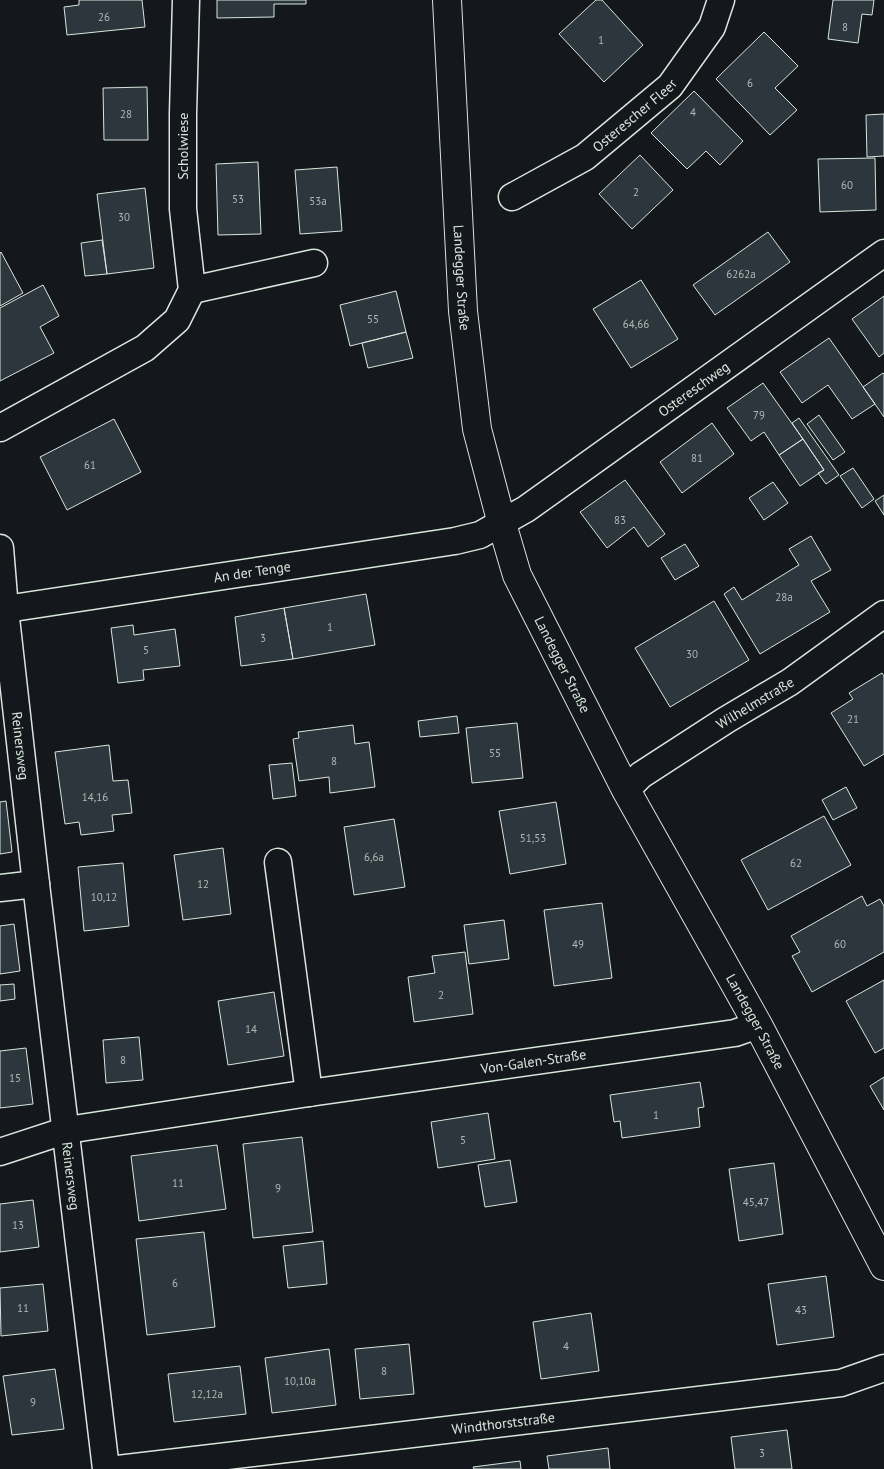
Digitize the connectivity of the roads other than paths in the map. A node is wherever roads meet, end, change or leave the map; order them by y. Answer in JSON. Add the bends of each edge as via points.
{"nodes":[{"id":1,"x":186,"y":0,"type":"edge"},
{"id":2,"x":447,"y":0,"type":"edge"},
{"id":3,"x":721,"y":0,"type":"edge"},
{"id":4,"x":512,"y":197,"type":"dead end"},
{"id":5,"x":884,"y":253,"type":"edge"},
{"id":6,"x":314,"y":263,"type":"dead end"},
{"id":7,"x":192,"y":290,"type":"junction"},
{"id":8,"x":0,"y":428,"type":"edge"},
{"id":9,"x":502,"y":524,"type":"junction"},
{"id":10,"x":0,"y":548,"type":"edge"},
{"id":11,"x":2,"y":609,"type":"edge"},
{"id":12,"x":884,"y":614,"type":"edge"},
{"id":13,"x":626,"y":790,"type":"junction"},
{"id":14,"x":278,"y":862,"type":"dead end"},
{"id":15,"x":36,"y":884,"type":"junction"},
{"id":16,"x":0,"y":888,"type":"edge"},
{"id":17,"x":758,"y":1025,"type":"junction"},
{"id":18,"x":309,"y":1093,"type":"junction"},
{"id":19,"x":67,"y":1130,"type":"junction"},
{"id":20,"x":0,"y":1152,"type":"edge"},
{"id":21,"x":884,"y":1266,"type":"edge"},
{"id":22,"x":884,"y":1368,"type":"edge"},
{"id":23,"x":106,"y":1469,"type":"edge"},
{"id":24,"x":118,"y":1469,"type":"edge"}],
"edges":[{"from":1,"to":7,"type":"street","name":"Scholwiese","via":[[183,209]]},
{"from":2,"to":9,"type":"main road","name":"Landegger Straße","via":[[463,311],[477,430]]},
{"from":3,"to":4,"type":"street","name":"Osterescher Fleer","via":[[712,28],[670,86],[585,157]]},
{"from":5,"to":9,"type":"street","name":"Ostereschweg"},
{"from":6,"to":7,"type":"street"},
{"from":7,"to":8,"type":"street","via":[[178,320],[145,348]]},
{"from":9,"to":11,"type":"street","name":"An der Tenge","via":[[480,535],[455,541]]},
{"from":9,"to":13,"type":"main road","name":"Landegger Straße","via":[[518,575]]},
{"from":10,"to":11,"type":"street"},
{"from":11,"to":15,"type":"street","name":"Reinersweg"},
{"from":12,"to":13,"type":"street","name":"Wilhelmstraße","via":[[790,682],[641,774]]},
{"from":13,"to":17,"type":"main road","name":"Landegger Straße"},
{"from":14,"to":18,"type":"street"},
{"from":15,"to":16,"type":"street"},
{"from":15,"to":19,"type":"street","name":"Reinersweg"},
{"from":17,"to":18,"type":"street","name":"Von-Galen-Straße","via":[[735,1034]]},
{"from":17,"to":21,"type":"main road","name":"Landegger Straße"},
{"from":18,"to":19,"type":"street","name":"Von-Galen-Straße"},
{"from":19,"to":20,"type":"street","name":"Von-Galen-Straße"},
{"from":19,"to":23,"type":"street","name":"Reinersweg"},
{"from":22,"to":24,"type":"street","name":"Windthorststraße","via":[[841,1383]]}]}
